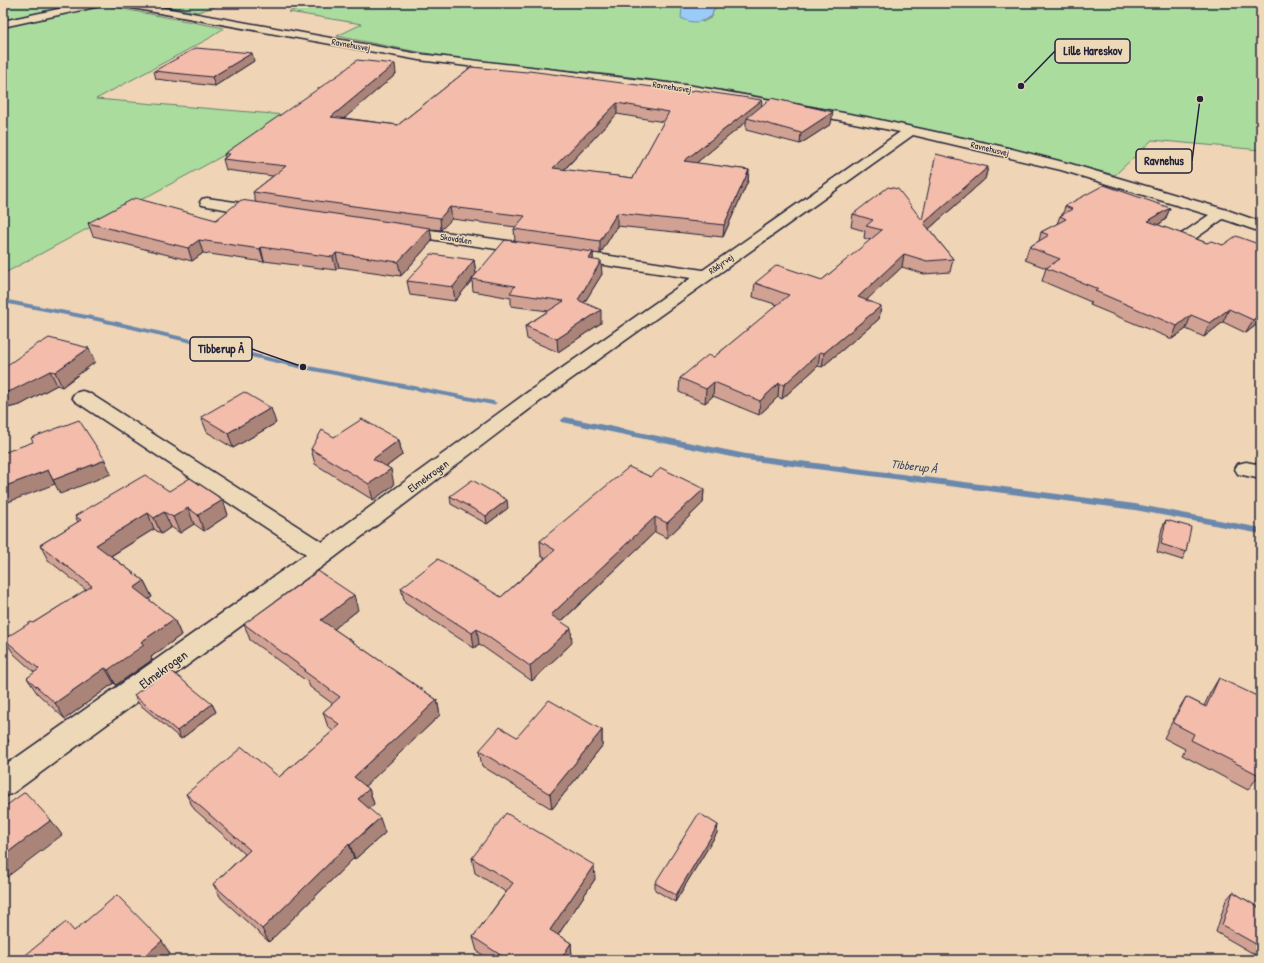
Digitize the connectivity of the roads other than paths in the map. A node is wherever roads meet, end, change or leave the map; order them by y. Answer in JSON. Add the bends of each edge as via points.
{"nodes":[{"id":1,"x":100,"y":3,"type":"edge"},
{"id":2,"x":123,"y":4,"type":"edge"},
{"id":3,"x":3,"y":24,"type":"edge"},
{"id":4,"x":911,"y":130,"type":"junction"},
{"id":5,"x":207,"y":202,"type":"dead end"},
{"id":6,"x":277,"y":213,"type":"edge"},
{"id":7,"x":1222,"y":213,"type":"junction"},
{"id":8,"x":1261,"y":227,"type":"edge"},
{"id":9,"x":386,"y":228,"type":"edge"},
{"id":10,"x":1183,"y":240,"type":"edge"},
{"id":11,"x":706,"y":274,"type":"junction"},
{"id":12,"x":82,"y":397,"type":"dead end"},
{"id":13,"x":532,"y":398,"type":"joint"},
{"id":14,"x":323,"y":554,"type":"junction"},
{"id":15,"x":3,"y":784,"type":"edge"}],
"edges":[{"from":1,"to":3,"type":"street"},
{"from":2,"to":4,"type":"street","name":"Ravnehusvej","via":[[419,57],[614,79],[724,95]]},
{"from":4,"to":7,"type":"street","name":"Ravnehusvej","via":[[1126,184]]},
{"from":4,"to":11,"type":"street","name":"Rådyrvej"},
{"from":5,"to":6,"type":"street"},
{"from":7,"to":8,"type":"street","name":"Ravnehusvej"},
{"from":7,"to":10,"type":"street"},
{"from":9,"to":11,"type":"street","name":"Skovdalen"},
{"from":11,"to":13,"type":"street","name":"Rådyrvej"},
{"from":12,"to":14,"type":"street"},
{"from":13,"to":14,"type":"street","name":"Elmekrogen"},
{"from":14,"to":15,"type":"street","name":"Elmekrogen"}]}
